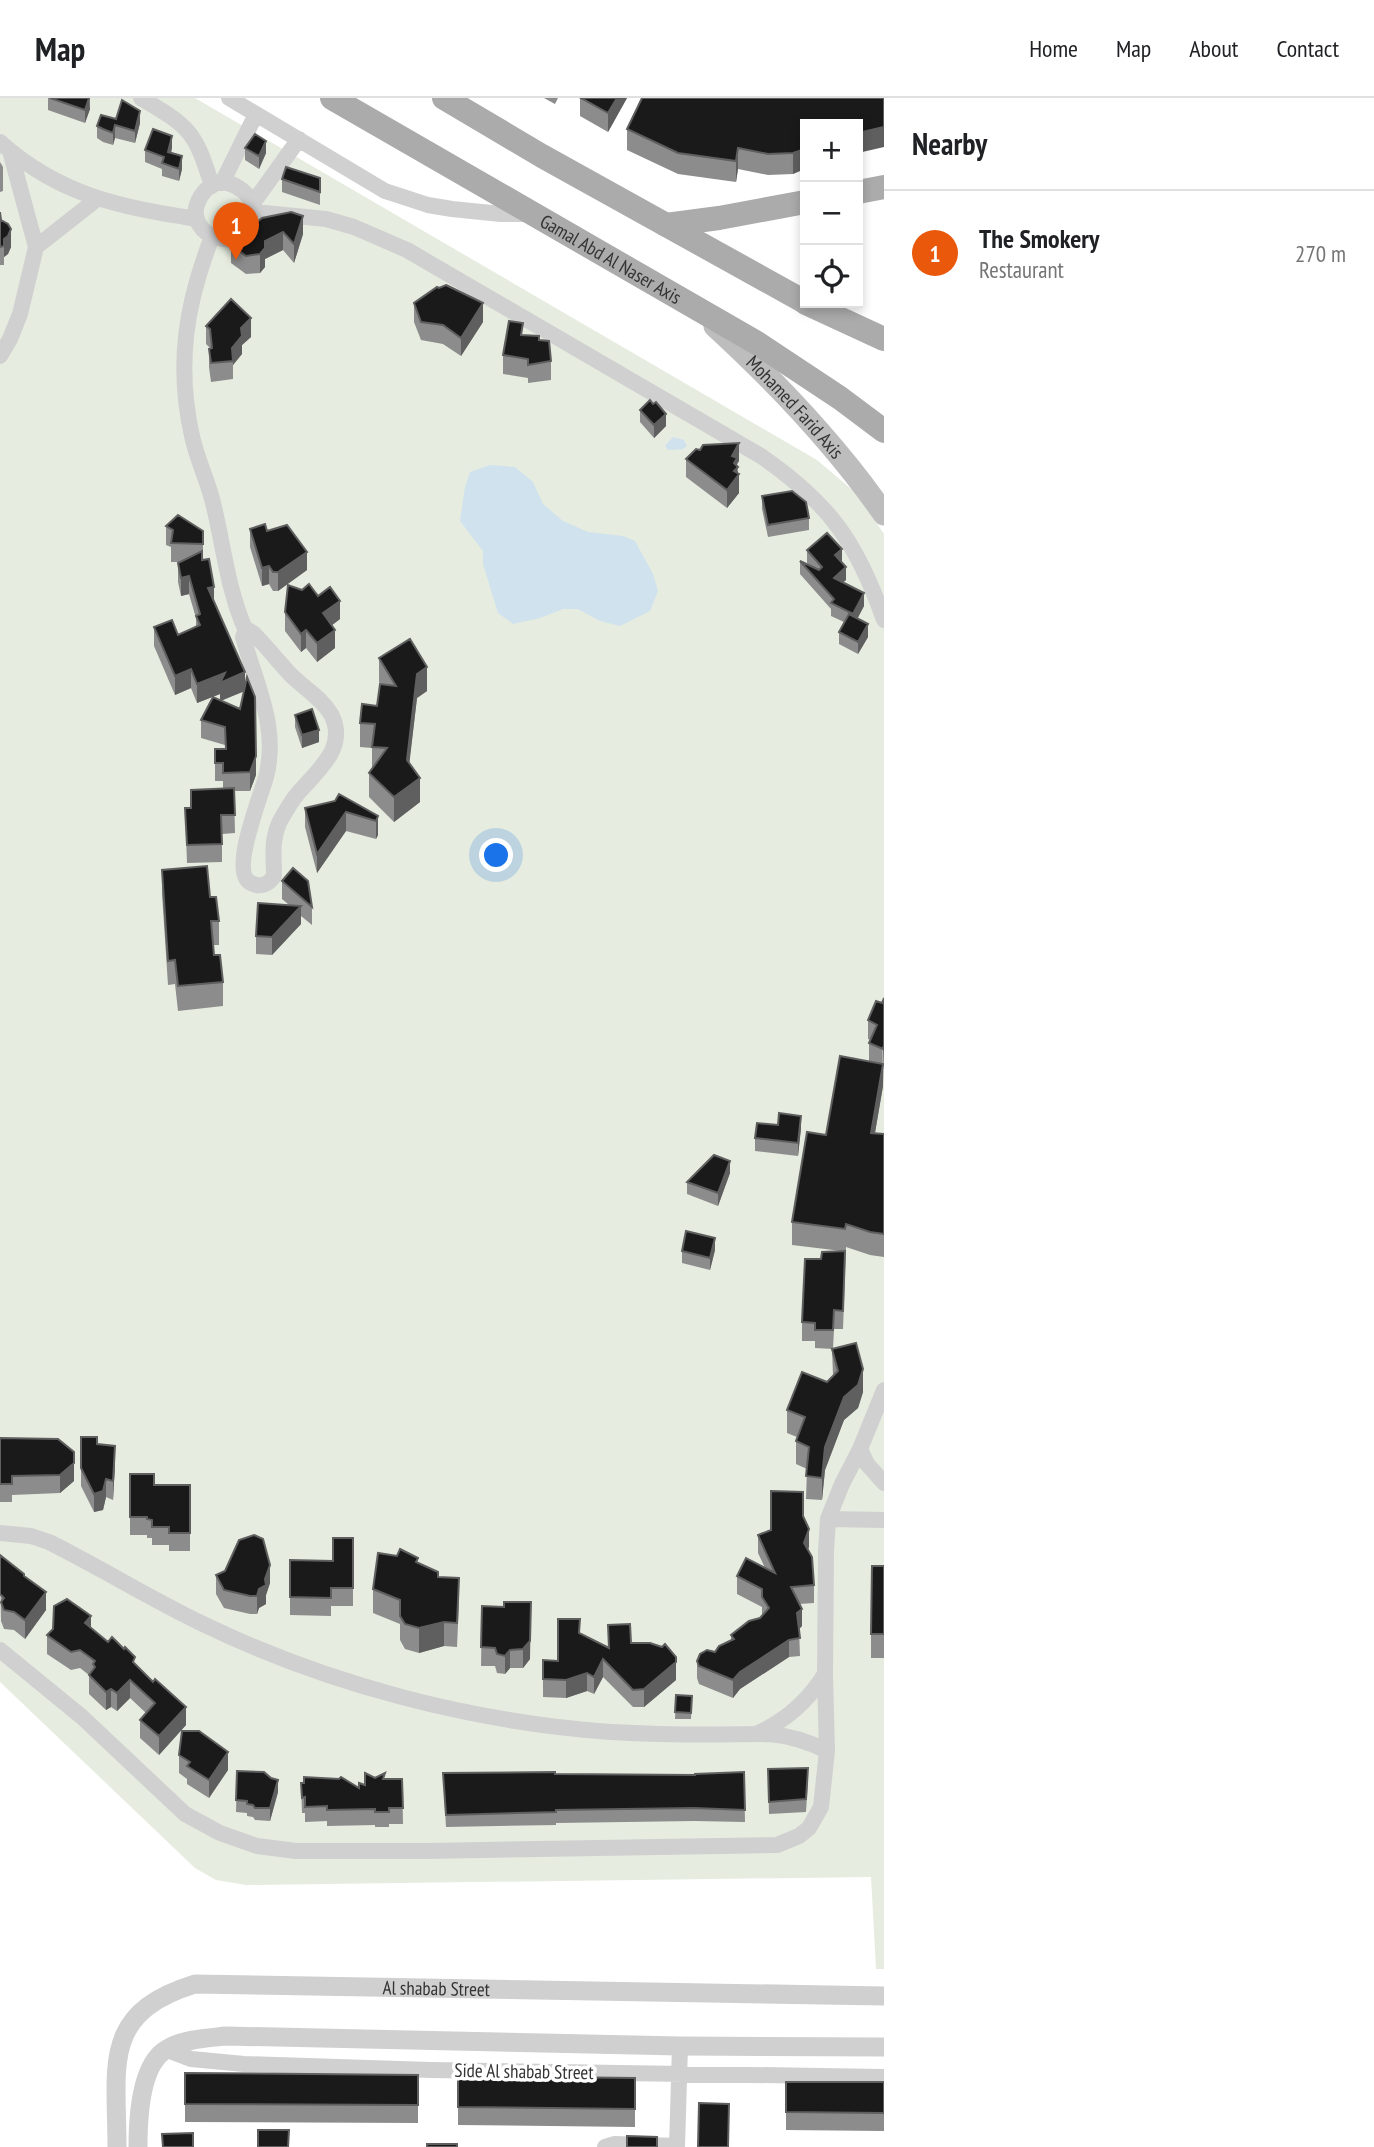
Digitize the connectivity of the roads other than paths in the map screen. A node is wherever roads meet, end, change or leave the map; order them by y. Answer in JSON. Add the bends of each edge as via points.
{"nodes":[{"id":1,"x":141,"y":98,"type":"edge"},
{"id":2,"x":229,"y":98,"type":"edge"},
{"id":3,"x":332,"y":98,"type":"edge"},
{"id":4,"x":444,"y":98,"type":"edge"},
{"id":5,"x":256,"y":114,"type":"junction"},
{"id":6,"x":299,"y":139,"type":"junction"},
{"id":7,"x":5,"y":147,"type":"edge"},
{"id":8,"x":217,"y":185,"type":"junction"},
{"id":9,"x":884,"y":187,"type":"edge"},
{"id":10,"x":863,"y":191,"type":"edge"},
{"id":11,"x":97,"y":199,"type":"junction"},
{"id":12,"x":800,"y":203,"type":"edge"},
{"id":13,"x":254,"y":208,"type":"junction"},
{"id":14,"x":531,"y":214,"type":"junction"},
{"id":15,"x":197,"y":219,"type":"junction"},
{"id":16,"x":666,"y":225,"type":"junction"},
{"id":17,"x":212,"y":237,"type":"junction"},
{"id":18,"x":36,"y":247,"type":"junction"},
{"id":19,"x":800,"y":300,"type":"edge"},
{"id":20,"x":695,"y":307,"type":"junction"},
{"id":21,"x":818,"y":308,"type":"edge"},
{"id":22,"x":879,"y":333,"type":"edge"},
{"id":23,"x":0,"y":356,"type":"edge"},
{"id":24,"x":884,"y":431,"type":"edge"},
{"id":25,"x":884,"y":514,"type":"edge"},
{"id":26,"x":884,"y":620,"type":"edge"},
{"id":27,"x":246,"y":631,"type":"junction"},
{"id":28,"x":884,"y":1390,"type":"edge"},
{"id":29,"x":860,"y":1449,"type":"junction"},
{"id":30,"x":884,"y":1483,"type":"edge"},
{"id":31,"x":828,"y":1519,"type":"junction"},
{"id":32,"x":884,"y":1520,"type":"edge"},
{"id":33,"x":0,"y":1533,"type":"edge"},
{"id":34,"x":0,"y":1650,"type":"edge"},
{"id":35,"x":825,"y":1674,"type":"junction"},
{"id":36,"x":756,"y":1734,"type":"junction"},
{"id":37,"x":827,"y":1751,"type":"junction"},
{"id":38,"x":884,"y":1996,"type":"edge"},
{"id":39,"x":680,"y":2046,"type":"junction"},
{"id":40,"x":884,"y":2048,"type":"edge"},
{"id":41,"x":165,"y":2049,"type":"junction"},
{"id":42,"x":679,"y":2073,"type":"junction"},
{"id":43,"x":884,"y":2077,"type":"edge"},
{"id":44,"x":677,"y":2146,"type":"edge"},
{"id":45,"x":117,"y":2147,"type":"edge"},
{"id":46,"x":138,"y":2147,"type":"edge"},
{"id":47,"x":605,"y":2147,"type":"edge"}],
"edges":[{"from":1,"to":8,"type":"street","via":[[191,134]]},
{"from":2,"to":5,"type":"street"},
{"from":3,"to":14,"type":"main road","name":"Gamal Abd Al Naser Axis"},
{"from":4,"to":16,"type":"main road"},
{"from":5,"to":6,"type":"street"},
{"from":5,"to":8,"type":"street"},
{"from":6,"to":13,"type":"street"},
{"from":6,"to":14,"type":"street","via":[[367,182],[402,198],[474,212]]},
{"from":7,"to":11,"type":"street","via":[[51,179]]},
{"from":7,"to":18,"type":"street"},
{"from":8,"to":13,"type":"street","via":[[235,184],[246,192]]},
{"from":8,"to":15,"type":"street","via":[[202,195]]},
{"from":9,"to":10,"type":"main road"},
{"from":11,"to":15,"type":"street"},
{"from":11,"to":18,"type":"street"},
{"from":12,"to":16,"type":"main road"},
{"from":13,"to":17,"type":"street","via":[[245,233],[234,239]]},
{"from":13,"to":26,"type":"street","via":[[326,219],[407,250],[761,456],[801,485],[835,520],[860,562]]},
{"from":14,"to":20,"type":"main road","name":"Gamal Abd Al Naser Axis"},
{"from":15,"to":17,"type":"street"},
{"from":16,"to":19,"type":"main road"},
{"from":17,"to":27,"type":"street","via":[[187,319],[187,404],[229,583]]},
{"from":18,"to":23,"type":"street","via":[[20,314]]},
{"from":20,"to":24,"type":"main road","name":"Gamal Abd Al Naser Axis","via":[[786,361]]},
{"from":20,"to":25,"type":"main road","name":"Mohamed Farid Axis","via":[[793,402]]},
{"from":21,"to":22,"type":"main road"},
{"from":27,"to":27,"type":"street","via":[[243,637],[271,738],[243,868],[247,881],[260,885],[274,876],[272,845],[280,822],[330,758],[336,730],[322,702],[252,631]]},
{"from":28,"to":29,"type":"street"},
{"from":29,"to":30,"type":"street"},
{"from":29,"to":31,"type":"street"},
{"from":31,"to":32,"type":"street"},
{"from":31,"to":35,"type":"street"},
{"from":33,"to":36,"type":"street","via":[[49,1542],[205,1625],[275,1655],[420,1701],[508,1719],[609,1732]]},
{"from":34,"to":37,"type":"street","via":[[82,1717],[186,1815],[238,1841],[276,1849],[777,1845],[799,1836],[816,1818]]},
{"from":35,"to":36,"type":"street","via":[[796,1710]]},
{"from":35,"to":37,"type":"street"},
{"from":36,"to":37,"type":"street","via":[[785,1735]]},
{"from":38,"to":45,"type":"street","name":"Al shabab Street","via":[[195,1984],[150,2003],[131,2021],[120,2042]]},
{"from":39,"to":40,"type":"street"},
{"from":39,"to":41,"type":"street","via":[[226,2036]]},
{"from":39,"to":42,"type":"street"},
{"from":41,"to":42,"type":"street","name":"Side Al shabab Street","via":[[191,2059],[244,2064]]},
{"from":41,"to":46,"type":"street","via":[[145,2080]]},
{"from":42,"to":43,"type":"street","name":"Side Al shabab Street"},
{"from":42,"to":44,"type":"street"},
{"from":44,"to":47,"type":"street"}]}
